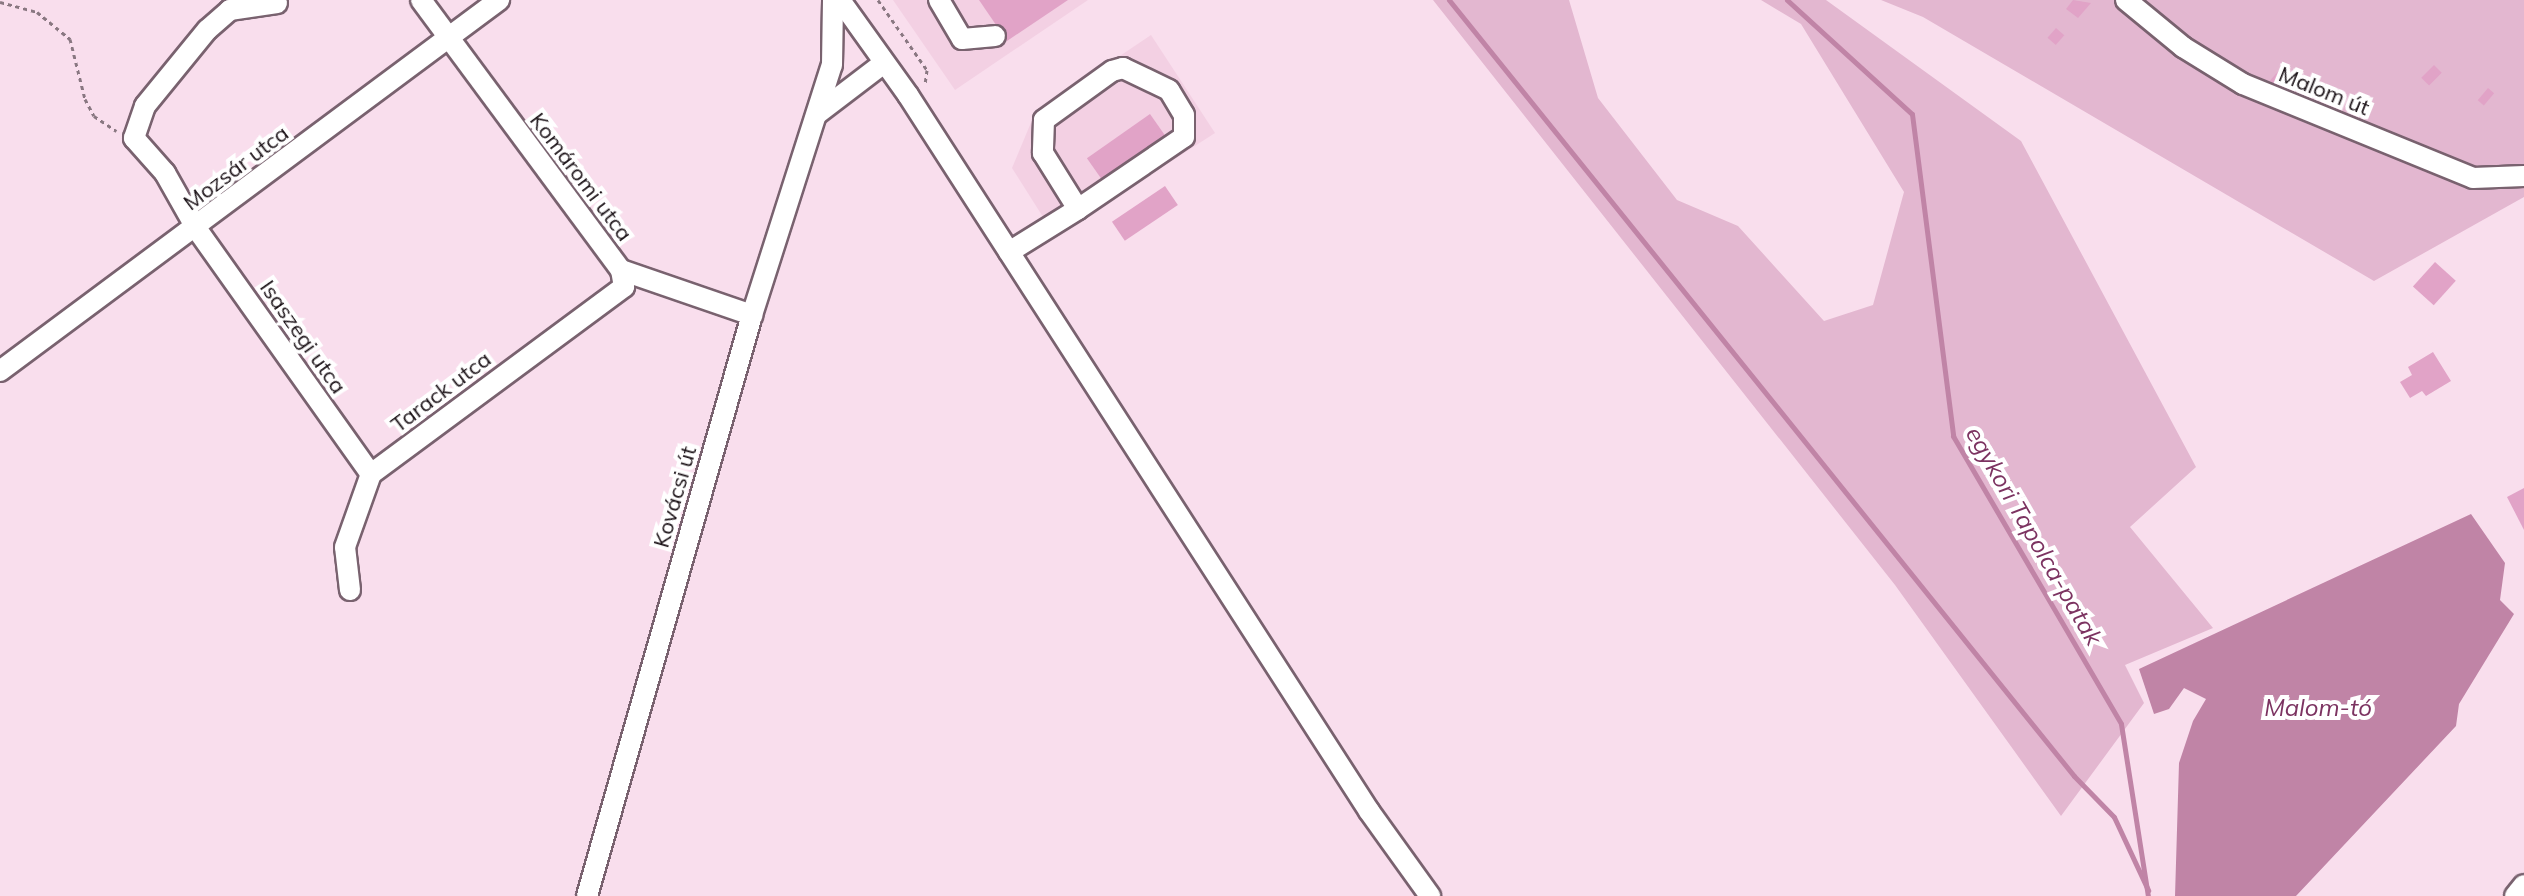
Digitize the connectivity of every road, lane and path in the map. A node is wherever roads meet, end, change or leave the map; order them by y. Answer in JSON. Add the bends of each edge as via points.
{"nodes":[{"id":1,"x":421,"y":0,"type":"edge"},
{"id":2,"x":499,"y":0,"type":"edge"},
{"id":3,"x":833,"y":0,"type":"edge"},
{"id":4,"x":840,"y":0,"type":"edge"},
{"id":5,"x":878,"y":0,"type":"edge"},
{"id":6,"x":939,"y":0,"type":"edge"},
{"id":7,"x":2126,"y":0,"type":"edge"},
{"id":8,"x":0,"y":2,"type":"edge"},
{"id":9,"x":277,"y":3,"type":"dead end"},
{"id":10,"x":995,"y":36,"type":"dead end"},
{"id":11,"x":447,"y":40,"type":"junction"},
{"id":12,"x":879,"y":55,"type":"junction"},
{"id":13,"x":832,"y":65,"type":"junction"},
{"id":14,"x":908,"y":95,"type":"junction"},
{"id":15,"x":817,"y":114,"type":"junction"},
{"id":16,"x":134,"y":138,"type":"junction"},
{"id":17,"x":2524,"y":176,"type":"edge"},
{"id":18,"x":1078,"y":209,"type":"junction"},
{"id":19,"x":196,"y":228,"type":"junction"},
{"id":20,"x":1009,"y":252,"type":"junction"},
{"id":21,"x":621,"y":270,"type":"junction"},
{"id":22,"x":752,"y":315,"type":"junction"},
{"id":23,"x":0,"y":371,"type":"edge"},
{"id":24,"x":371,"y":474,"type":"junction"},
{"id":25,"x":350,"y":590,"type":"dead end"},
{"id":26,"x":2524,"y":885,"type":"edge"},
{"id":27,"x":587,"y":896,"type":"edge"},
{"id":28,"x":1430,"y":896,"type":"edge"},
{"id":29,"x":2515,"y":896,"type":"edge"}],
"edges":[{"from":1,"to":11,"type":"street","name":"Komáromi utca"},
{"from":2,"to":11,"type":"street","name":"Mozsár utca"},
{"from":3,"to":13,"type":"street","name":"Kovácsi út"},
{"from":4,"to":12,"type":"street"},
{"from":5,"to":14,"type":"path","via":[[927,70],[929,82]]},
{"from":6,"to":10,"type":"street","via":[[962,39]]},
{"from":7,"to":17,"type":"street","name":"Malom út","via":[[2183,47],[2243,84],[2473,178]]},
{"from":8,"to":16,"type":"path","via":[[37,12],[57,25],[70,39],[94,116]]},
{"from":9,"to":16,"type":"street","via":[[230,10],[207,30],[145,106]]},
{"from":11,"to":19,"type":"street","name":"Mozsár utca"},
{"from":11,"to":21,"type":"street","name":"Komáromi utca"},
{"from":12,"to":13,"type":"street","via":[[852,48]]},
{"from":12,"to":14,"type":"street"},
{"from":12,"to":15,"type":"street"},
{"from":13,"to":15,"type":"street","name":"Kovácsi út"},
{"from":14,"to":20,"type":"street"},
{"from":15,"to":22,"type":"street","name":"Kovácsi út"},
{"from":16,"to":19,"type":"street","name":"Isaszegi utca","via":[[165,173]]},
{"from":18,"to":18,"type":"street","via":[[1043,153],[1044,120],[1123,68],[1169,90],[1184,115],[1184,137]]},
{"from":18,"to":20,"type":"street"},
{"from":19,"to":23,"type":"street","name":"Mozsár utca"},
{"from":19,"to":24,"type":"street","name":"Isaszegi utca"},
{"from":20,"to":28,"type":"street","via":[[1369,811]]},
{"from":21,"to":22,"type":"street","name":"Komáromi utca"},
{"from":21,"to":24,"type":"street","name":"Tarack utca","via":[[624,287]]},
{"from":22,"to":27,"type":"street","name":"Kovácsi út"},
{"from":24,"to":25,"type":"street","via":[[345,547]]},
{"from":26,"to":29,"type":"street"}]}
